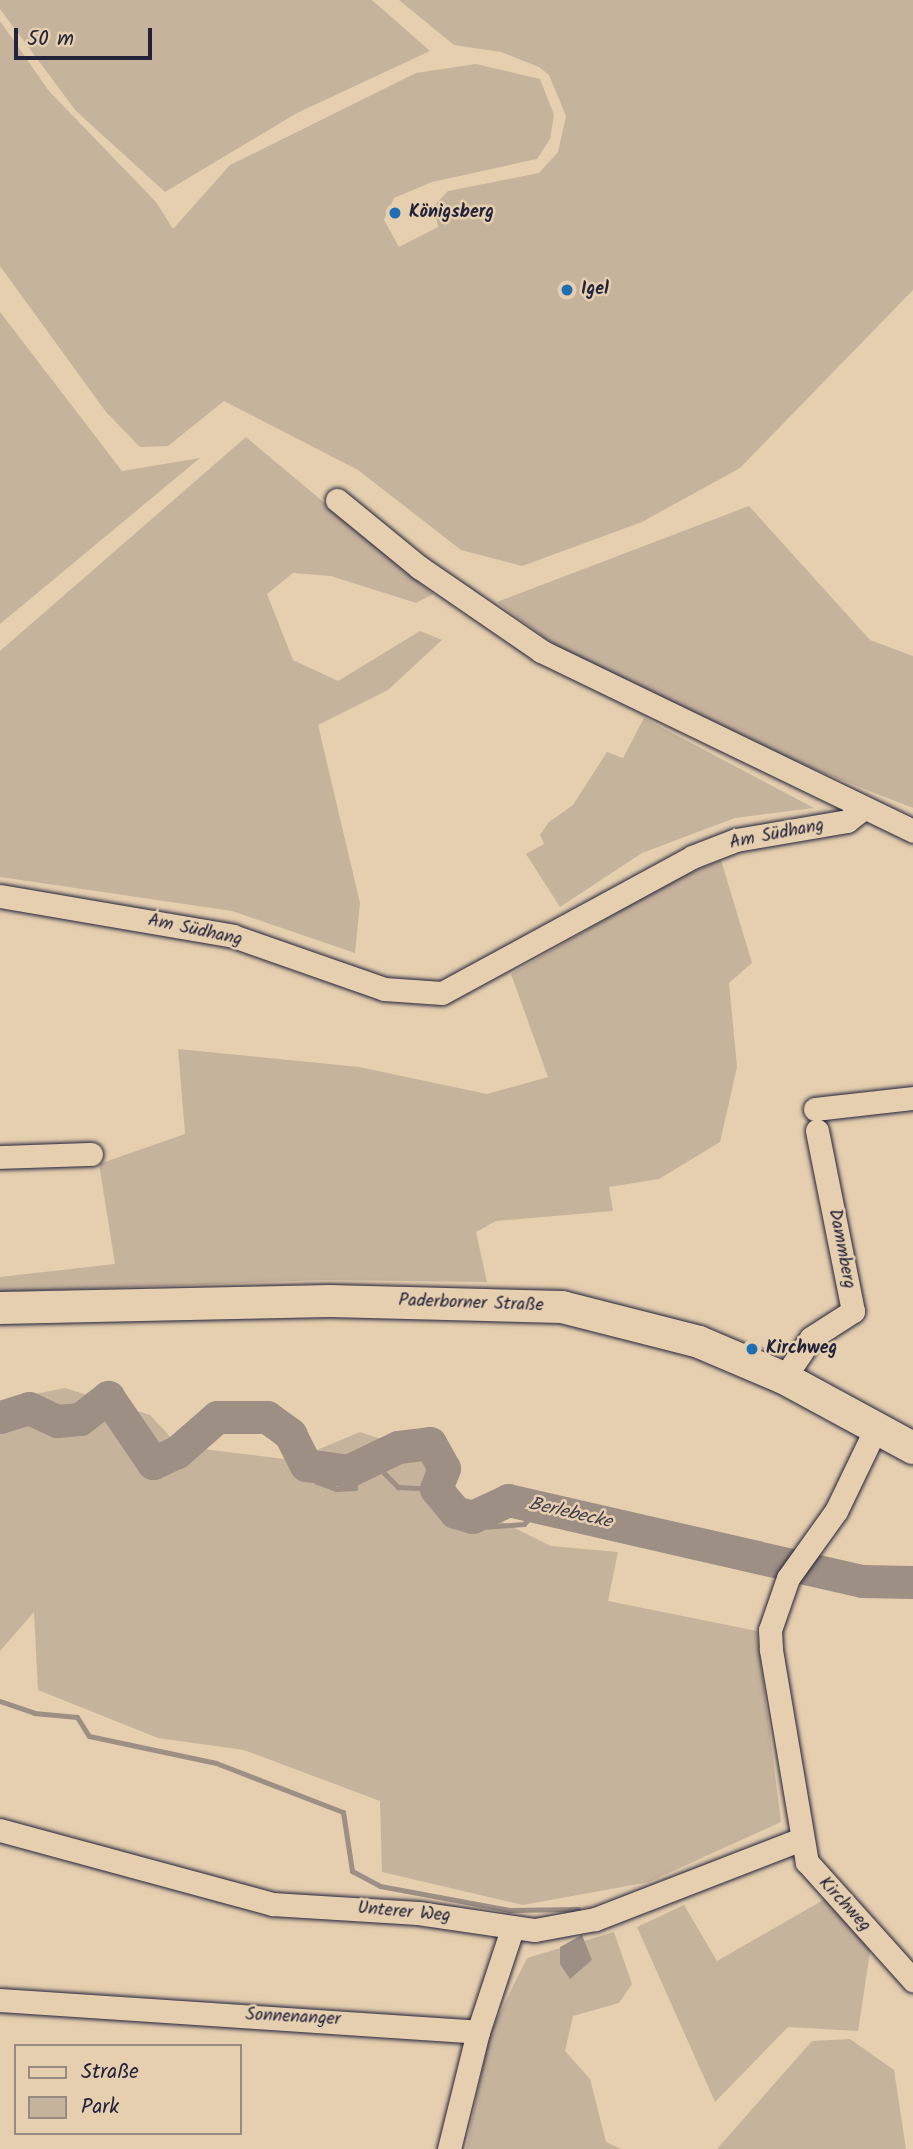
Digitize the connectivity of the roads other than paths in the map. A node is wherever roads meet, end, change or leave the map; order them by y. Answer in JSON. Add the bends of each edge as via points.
{"nodes":[{"id":1,"x":337,"y":500,"type":"dead end"},
{"id":2,"x":861,"y":810,"type":"junction"},
{"id":3,"x":913,"y":831,"type":"edge"},
{"id":4,"x":0,"y":896,"type":"edge"},
{"id":5,"x":913,"y":1098,"type":"edge"},
{"id":6,"x":91,"y":1154,"type":"dead end"},
{"id":7,"x":0,"y":1157,"type":"edge"},
{"id":8,"x":0,"y":1308,"type":"edge"},
{"id":9,"x":784,"y":1378,"type":"junction"},
{"id":10,"x":876,"y":1428,"type":"junction"},
{"id":11,"x":913,"y":1448,"type":"edge"},
{"id":12,"x":0,"y":1830,"type":"edge"},
{"id":13,"x":801,"y":1839,"type":"junction"},
{"id":14,"x":512,"y":1929,"type":"junction"},
{"id":15,"x":913,"y":1980,"type":"edge"},
{"id":16,"x":0,"y":2000,"type":"edge"},
{"id":17,"x":478,"y":2032,"type":"junction"},
{"id":18,"x":449,"y":2149,"type":"edge"}],
"edges":[{"from":1,"to":2,"type":"street","via":[[419,567],[541,650],[838,789]]},
{"from":2,"to":3,"type":"street"},
{"from":2,"to":4,"type":"street","name":"Am Südhang","via":[[847,821],[736,840],[692,857],[442,993],[384,989],[233,936]]},
{"from":5,"to":9,"type":"street","name":"Dammberg","via":[[816,1120],[853,1311],[811,1338]]},
{"from":6,"to":7,"type":"street"},
{"from":8,"to":9,"type":"main road","name":"Paderborner Straße","via":[[330,1301],[562,1307],[699,1342]]},
{"from":9,"to":10,"type":"main road","name":"Paderborner Straße"},
{"from":10,"to":11,"type":"main road","name":"Paderborner Straße"},
{"from":10,"to":13,"type":"street","name":"Kirchweg","via":[[836,1511],[788,1578],[770,1630]]},
{"from":12,"to":14,"type":"street","name":"Unterer Weg","via":[[272,1904],[418,1913]]},
{"from":13,"to":14,"type":"street","name":"Unterer Weg","via":[[595,1919]]},
{"from":13,"to":15,"type":"street","name":"Kirchweg","via":[[821,1884]]},
{"from":14,"to":17,"type":"street"},
{"from":16,"to":17,"type":"street","name":"Sonnenanger"},
{"from":17,"to":18,"type":"street"}]}
